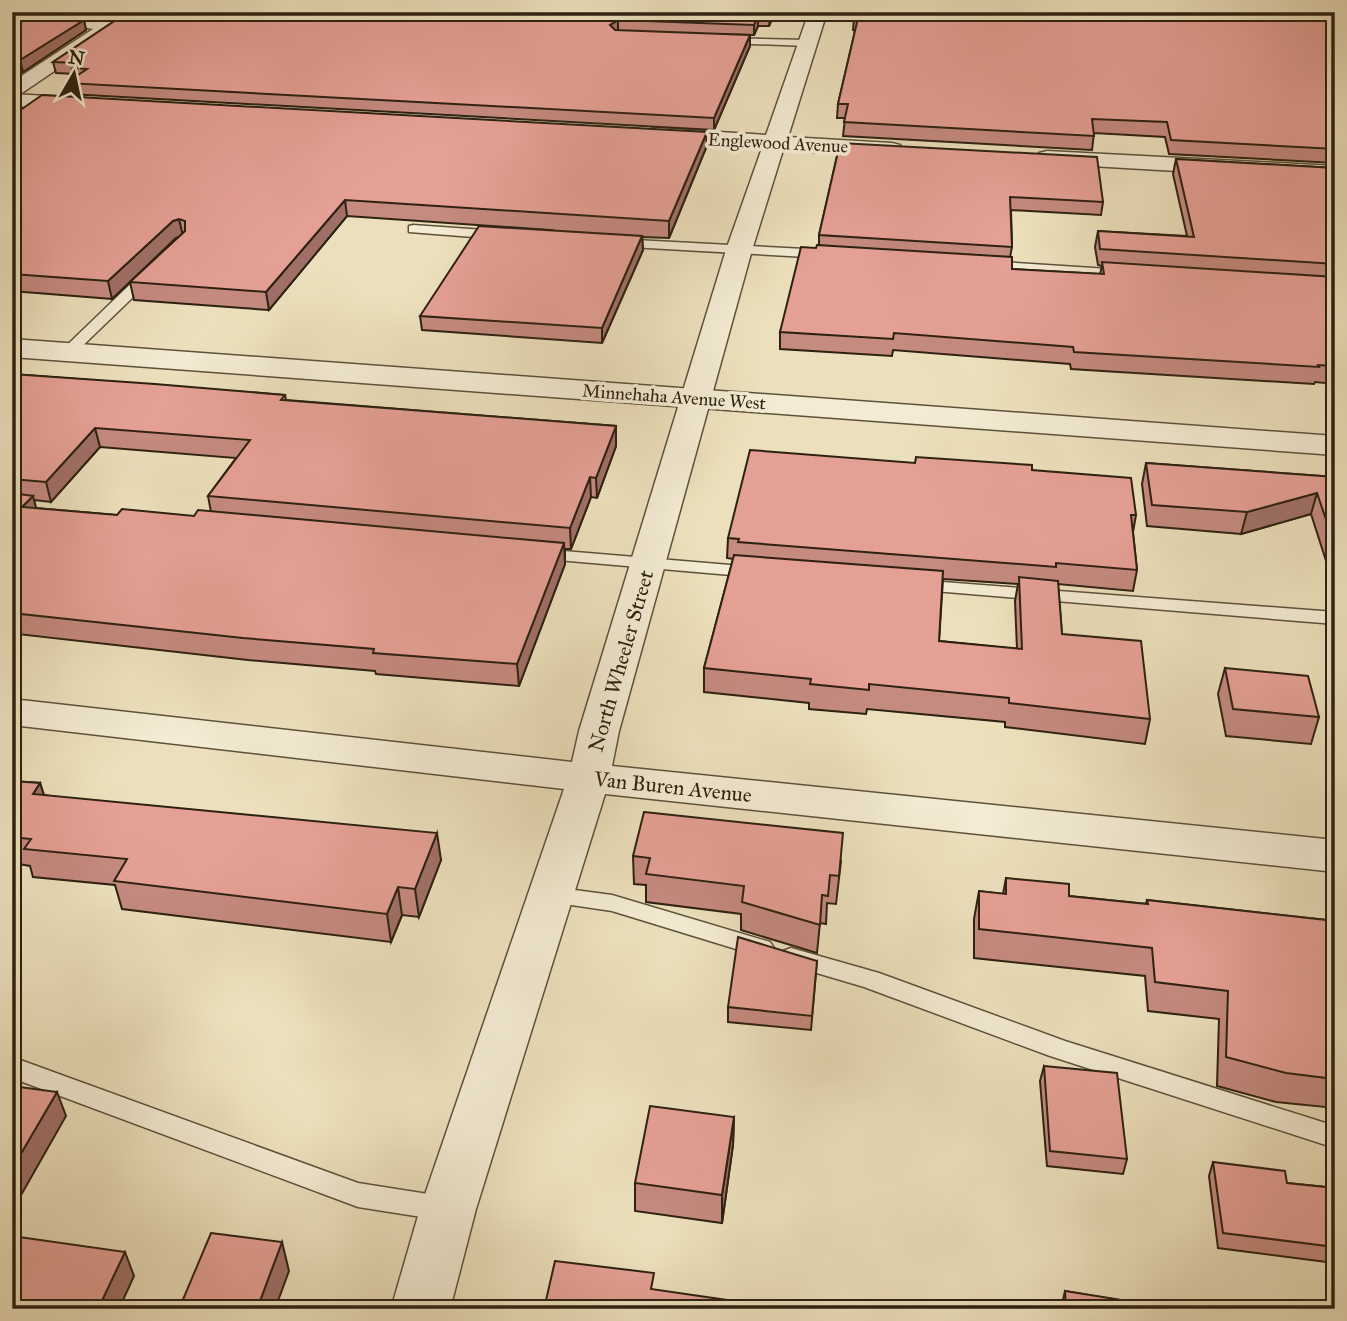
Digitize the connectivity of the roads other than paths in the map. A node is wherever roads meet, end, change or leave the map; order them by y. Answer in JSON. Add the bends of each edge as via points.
{"nodes":[{"id":1,"x":47,"y":12,"type":"edge"},
{"id":2,"x":132,"y":12,"type":"edge"},
{"id":3,"x":113,"y":25,"type":"junction"},
{"id":4,"x":813,"y":28,"type":"edge"},
{"id":5,"x":715,"y":39,"type":"edge"},
{"id":6,"x":12,"y":92,"type":"edge"},
{"id":7,"x":12,"y":100,"type":"edge"},
{"id":8,"x":111,"y":105,"type":"edge"},
{"id":9,"x":634,"y":134,"type":"edge"},
{"id":10,"x":777,"y":143,"type":"junction"},
{"id":11,"x":909,"y":150,"type":"edge"},
{"id":12,"x":1019,"y":156,"type":"edge"},
{"id":13,"x":1335,"y":173,"type":"edge"},
{"id":14,"x":413,"y":229,"type":"dead end"},
{"id":15,"x":508,"y":236,"type":"edge"},
{"id":16,"x":602,"y":242,"type":"edge"},
{"id":17,"x":738,"y":250,"type":"junction"},
{"id":18,"x":833,"y":255,"type":"edge"},
{"id":19,"x":163,"y":261,"type":"edge"},
{"id":20,"x":972,"y":264,"type":"edge"},
{"id":21,"x":1140,"y":275,"type":"edge"},
{"id":22,"x":12,"y":348,"type":"edge"},
{"id":23,"x":67,"y":353,"type":"junction"},
{"id":24,"x":695,"y":398,"type":"junction"},
{"id":25,"x":1335,"y":446,"type":"edge"},
{"id":26,"x":526,"y":552,"type":"edge"},
{"id":27,"x":649,"y":563,"type":"junction"},
{"id":28,"x":771,"y":573,"type":"edge"},
{"id":29,"x":894,"y":583,"type":"edge"},
{"id":30,"x":1335,"y":618,"type":"edge"},
{"id":31,"x":12,"y":712,"type":"edge"},
{"id":32,"x":589,"y":778,"type":"junction"},
{"id":33,"x":1335,"y":856,"type":"edge"},
{"id":34,"x":552,"y":895,"type":"junction"},
{"id":35,"x":12,"y":1067,"type":"edge"},
{"id":36,"x":1335,"y":1137,"type":"edge"},
{"id":37,"x":448,"y":1209,"type":"junction"},
{"id":38,"x":419,"y":1309,"type":"edge"}],
"edges":[{"from":1,"to":3,"type":"street"},
{"from":2,"to":3,"type":"street"},
{"from":3,"to":6,"type":"street"},
{"from":4,"to":5,"type":"lane"},
{"from":4,"to":10,"type":"street","name":"North Wheeler Street"},
{"from":7,"to":8,"type":"street"},
{"from":9,"to":10,"type":"street","name":"Englewood Avenue"},
{"from":10,"to":11,"type":"street","name":"Englewood Avenue"},
{"from":10,"to":17,"type":"street","name":"North Wheeler Street"},
{"from":12,"to":13,"type":"street"},
{"from":14,"to":15,"type":"lane"},
{"from":16,"to":17,"type":"lane"},
{"from":17,"to":18,"type":"lane"},
{"from":17,"to":24,"type":"street","name":"North Wheeler Street"},
{"from":19,"to":23,"type":"lane"},
{"from":20,"to":21,"type":"lane"},
{"from":22,"to":23,"type":"street","name":"Minnehaha Avenue West"},
{"from":23,"to":24,"type":"street","name":"Minnehaha Avenue West"},
{"from":24,"to":25,"type":"street","name":"Minnehaha Avenue West"},
{"from":24,"to":27,"type":"street","name":"North Wheeler Street"},
{"from":26,"to":27,"type":"lane"},
{"from":27,"to":28,"type":"lane"},
{"from":27,"to":32,"type":"street","name":"North Wheeler Street"},
{"from":29,"to":30,"type":"lane"},
{"from":31,"to":32,"type":"street","name":"Van Buren Avenue"},
{"from":32,"to":33,"type":"street","name":"Van Buren Avenue"},
{"from":32,"to":34,"type":"street","name":"North Wheeler Street"},
{"from":34,"to":36,"type":"lane","via":[[612,903],[870,980],[1059,1049]]},
{"from":34,"to":37,"type":"street","name":"North Wheeler Street"},
{"from":35,"to":37,"type":"lane","via":[[358,1195]]},
{"from":37,"to":38,"type":"street","name":"North Wheeler Street"}]}
